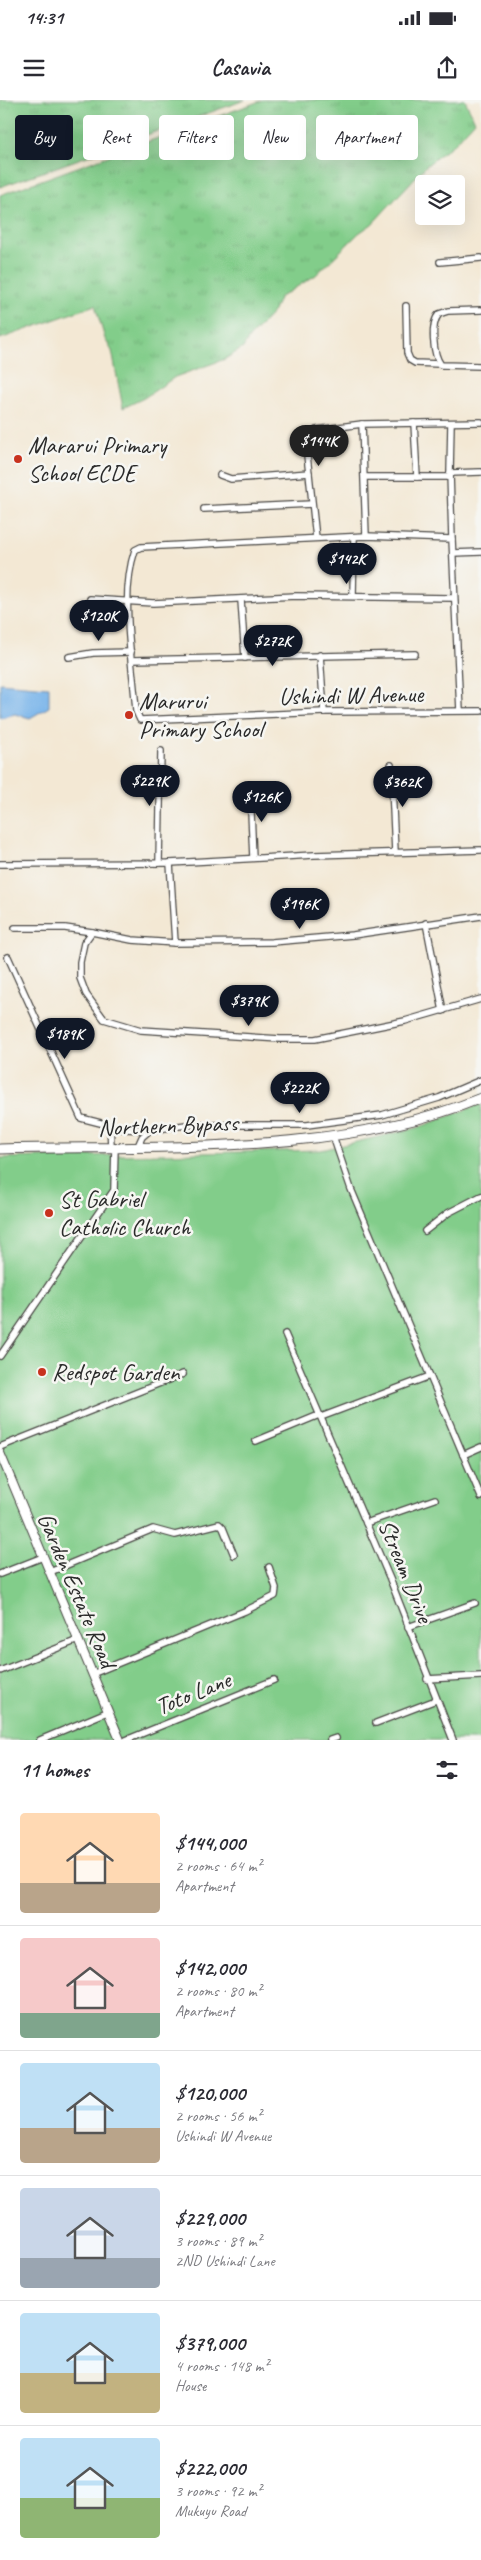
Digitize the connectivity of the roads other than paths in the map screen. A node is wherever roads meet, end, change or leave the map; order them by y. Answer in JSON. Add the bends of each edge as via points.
{"nodes":[{"id":1,"x":481,"y":258,"type":"edge"},
{"id":2,"x":440,"y":262,"type":"dead end"},
{"id":3,"x":406,"y":306,"type":"dead end"},
{"id":4,"x":481,"y":310,"type":"edge"},
{"id":5,"x":440,"y":364,"type":"junction"},
{"id":6,"x":481,"y":366,"type":"edge"},
{"id":7,"x":481,"y":422,"type":"edge"},
{"id":8,"x":414,"y":423,"type":"junction"},
{"id":9,"x":451,"y":423,"type":"junction"},
{"id":10,"x":362,"y":424,"type":"junction"},
{"id":11,"x":481,"y":472,"type":"edge"},
{"id":12,"x":309,"y":473,"type":"junction"},
{"id":13,"x":220,"y":475,"type":"dead end"},
{"id":14,"x":450,"y":475,"type":"junction"},
{"id":15,"x":366,"y":477,"type":"junction"},
{"id":16,"x":417,"y":477,"type":"junction"},
{"id":17,"x":312,"y":504,"type":"junction"},
{"id":18,"x":204,"y":509,"type":"dead end"},
{"id":19,"x":366,"y":536,"type":"junction"},
{"id":20,"x":354,"y":537,"type":"junction"},
{"id":21,"x":316,"y":538,"type":"junction"},
{"id":22,"x":452,"y":539,"type":"junction"},
{"id":23,"x":481,"y":552,"type":"edge"},
{"id":24,"x":453,"y":553,"type":"junction"},
{"id":25,"x":353,"y":596,"type":"junction"},
{"id":26,"x":453,"y":598,"type":"junction"},
{"id":27,"x":90,"y":599,"type":"dead end"},
{"id":28,"x":129,"y":600,"type":"junction"},
{"id":29,"x":241,"y":600,"type":"junction"},
{"id":30,"x":131,"y":652,"type":"junction"},
{"id":31,"x":415,"y":654,"type":"dead end"},
{"id":32,"x":320,"y":655,"type":"junction"},
{"id":33,"x":68,"y":657,"type":"dead end"},
{"id":34,"x":245,"y":658,"type":"junction"},
{"id":35,"x":132,"y":660,"type":"junction"},
{"id":36,"x":460,"y":711,"type":"junction"},
{"id":37,"x":481,"y":711,"type":"edge"},
{"id":38,"x":324,"y":712,"type":"junction"},
{"id":39,"x":161,"y":751,"type":"dead end"},
{"id":40,"x":392,"y":765,"type":"dead end"},
{"id":41,"x":250,"y":789,"type":"dead end"},
{"id":42,"x":481,"y":850,"type":"edge"},
{"id":43,"x":394,"y":852,"type":"junction"},
{"id":44,"x":253,"y":858,"type":"junction"},
{"id":45,"x":159,"y":863,"type":"junction"},
{"id":46,"x":170,"y":863,"type":"junction"},
{"id":47,"x":0,"y":864,"type":"edge"},
{"id":48,"x":481,"y":916,"type":"edge"},
{"id":49,"x":426,"y":924,"type":"junction"},
{"id":50,"x":15,"y":928,"type":"dead end"},
{"id":51,"x":92,"y":932,"type":"junction"},
{"id":52,"x":174,"y":943,"type":"junction"},
{"id":53,"x":8,"y":957,"type":"dead end"},
{"id":54,"x":481,"y":999,"type":"edge"},
{"id":55,"x":443,"y":1011,"type":"junction"},
{"id":56,"x":481,"y":1080,"type":"edge"},
{"id":57,"x":439,"y":1098,"type":"junction"},
{"id":58,"x":481,"y":1098,"type":"edge"},
{"id":59,"x":445,"y":1111,"type":"junction"},
{"id":60,"x":317,"y":1124,"type":"junction"},
{"id":61,"x":110,"y":1125,"type":"junction"},
{"id":62,"x":150,"y":1130,"type":"junction"},
{"id":63,"x":334,"y":1136,"type":"junction"},
{"id":64,"x":319,"y":1137,"type":"junction"},
{"id":65,"x":113,"y":1146,"type":"junction"},
{"id":66,"x":138,"y":1146,"type":"junction"},
{"id":67,"x":0,"y":1149,"type":"edge"},
{"id":68,"x":481,"y":1196,"type":"edge"},
{"id":69,"x":425,"y":1231,"type":"dead end"},
{"id":70,"x":284,"y":1334,"type":"dead end"},
{"id":71,"x":0,"y":1356,"type":"edge"},
{"id":72,"x":183,"y":1374,"type":"dead end"},
{"id":73,"x":430,"y":1376,"type":"junction"},
{"id":74,"x":320,"y":1416,"type":"junction"},
{"id":75,"x":256,"y":1441,"type":"dead end"},
{"id":76,"x":0,"y":1447,"type":"edge"},
{"id":77,"x":481,"y":1447,"type":"edge"},
{"id":78,"x":0,"y":1454,"type":"edge"},
{"id":79,"x":463,"y":1455,"type":"junction"},
{"id":80,"x":481,"y":1497,"type":"edge"},
{"id":81,"x":435,"y":1499,"type":"dead end"},
{"id":82,"x":366,"y":1523,"type":"junction"},
{"id":83,"x":234,"y":1555,"type":"dead end"},
{"id":84,"x":43,"y":1557,"type":"junction"},
{"id":85,"x":269,"y":1567,"type":"dead end"},
{"id":86,"x":50,"y":1572,"type":"junction"},
{"id":87,"x":0,"y":1574,"type":"edge"},
{"id":88,"x":475,"y":1603,"type":"dead end"},
{"id":89,"x":408,"y":1627,"type":"junction"},
{"id":90,"x":78,"y":1640,"type":"junction"},
{"id":91,"x":0,"y":1671,"type":"edge"},
{"id":92,"x":92,"y":1674,"type":"junction"},
{"id":93,"x":481,"y":1676,"type":"edge"},
{"id":94,"x":427,"y":1679,"type":"junction"},
{"id":95,"x":274,"y":1680,"type":"dead end"},
{"id":96,"x":436,"y":1700,"type":"junction"},
{"id":97,"x":108,"y":1712,"type":"junction"},
{"id":98,"x":376,"y":1723,"type":"dead end"},
{"id":99,"x":40,"y":1740,"type":"edge"},
{"id":100,"x":120,"y":1740,"type":"edge"},
{"id":101,"x":126,"y":1740,"type":"edge"},
{"id":102,"x":453,"y":1740,"type":"edge"}],
"edges":[{"from":1,"to":2,"type":"street"},
{"from":3,"to":5,"type":"street","via":[[410,360]]},
{"from":4,"to":5,"type":"street","via":[[448,311],[436,316],[436,354]]},
{"from":5,"to":6,"type":"street"},
{"from":7,"to":9,"type":"street"},
{"from":8,"to":9,"type":"street"},
{"from":8,"to":10,"type":"street"},
{"from":8,"to":16,"type":"street"},
{"from":9,"to":14,"type":"street"},
{"from":10,"to":12,"type":"street","via":[[316,430],[310,434],[306,446]]},
{"from":10,"to":15,"type":"street"},
{"from":11,"to":14,"type":"street"},
{"from":12,"to":13,"type":"street","via":[[231,479]]},
{"from":12,"to":17,"type":"street"},
{"from":14,"to":16,"type":"street"},
{"from":14,"to":22,"type":"street"},
{"from":15,"to":16,"type":"street"},
{"from":15,"to":19,"type":"street"},
{"from":17,"to":18,"type":"street"},
{"from":17,"to":21,"type":"street"},
{"from":19,"to":20,"type":"street"},
{"from":19,"to":22,"type":"street"},
{"from":20,"to":21,"type":"street"},
{"from":20,"to":25,"type":"street"},
{"from":21,"to":28,"type":"street","name":"Ushindi W Avenue","via":[[136,549]]},
{"from":22,"to":24,"type":"street"},
{"from":23,"to":24,"type":"street"},
{"from":24,"to":26,"type":"street"},
{"from":25,"to":26,"type":"street"},
{"from":25,"to":29,"type":"street","via":[[280,596]]},
{"from":26,"to":36,"type":"street"},
{"from":27,"to":28,"type":"street"},
{"from":28,"to":29,"type":"street","via":[[153,603]]},
{"from":28,"to":30,"type":"street","name":"Ushindi W Avenue"},
{"from":29,"to":34,"type":"street"},
{"from":30,"to":33,"type":"street"},
{"from":30,"to":35,"type":"street","name":"Ushindi W Avenue"},
{"from":31,"to":32,"type":"street"},
{"from":32,"to":34,"type":"street"},
{"from":32,"to":38,"type":"street"},
{"from":34,"to":35,"type":"street"},
{"from":35,"to":38,"type":"street","name":"Ushindi W Avenue","via":[[137,714],[142,720]]},
{"from":36,"to":37,"type":"street","name":"Ushindi W Avenue"},
{"from":36,"to":38,"type":"street","name":"Ushindi W Avenue"},
{"from":39,"to":45,"type":"street"},
{"from":40,"to":43,"type":"street"},
{"from":41,"to":44,"type":"street"},
{"from":42,"to":43,"type":"street"},
{"from":43,"to":44,"type":"street"},
{"from":44,"to":46,"type":"street"},
{"from":45,"to":46,"type":"street"},
{"from":45,"to":47,"type":"street"},
{"from":46,"to":52,"type":"street"},
{"from":48,"to":49,"type":"street"},
{"from":49,"to":52,"type":"street","via":[[307,940]]},
{"from":49,"to":55,"type":"street"},
{"from":50,"to":51,"type":"street","via":[[64,928]]},
{"from":51,"to":52,"type":"street","via":[[132,940]]},
{"from":51,"to":55,"type":"street","via":[[84,943],[80,962],[80,978],[86,994],[104,1019],[134,1028],[315,1039]]},
{"from":53,"to":61,"type":"street","via":[[78,1114],[84,1119]]},
{"from":54,"to":55,"type":"street"},
{"from":56,"to":57,"type":"street"},
{"from":57,"to":59,"type":"street"},
{"from":57,"to":60,"type":"street","via":[[382,1115]]},
{"from":58,"to":59,"type":"main road","name":"Northern Bypass"},
{"from":59,"to":63,"type":"main road","name":"Northern Bypass"},
{"from":60,"to":62,"type":"street","via":[[201,1123]]},
{"from":60,"to":64,"type":"street"},
{"from":61,"to":62,"type":"street"},
{"from":61,"to":65,"type":"street"},
{"from":62,"to":66,"type":"street"},
{"from":63,"to":64,"type":"main road","name":"Northern Bypass"},
{"from":63,"to":73,"type":"street","via":[[351,1189]]},
{"from":64,"to":66,"type":"main road","name":"Northern Bypass","via":[[219,1145]]},
{"from":65,"to":66,"type":"main road","name":"Northern Bypass"},
{"from":65,"to":67,"type":"main road","name":"Northern Bypass"},
{"from":65,"to":71,"type":"street","via":[[114,1190]]},
{"from":68,"to":69,"type":"street","via":[[448,1213]]},
{"from":70,"to":74,"type":"street","name":"Stream Drive"},
{"from":72,"to":76,"type":"street"},
{"from":73,"to":74,"type":"street"},
{"from":73,"to":79,"type":"street"},
{"from":74,"to":75,"type":"street"},
{"from":74,"to":82,"type":"street","name":"Stream Drive"},
{"from":77,"to":79,"type":"street"},
{"from":78,"to":84,"type":"street","name":"Garden Estate Road"},
{"from":79,"to":80,"type":"street"},
{"from":81,"to":82,"type":"street"},
{"from":82,"to":89,"type":"street","name":"Stream Drive"},
{"from":83,"to":86,"type":"street","via":[[223,1528],[218,1524],[175,1535],[153,1528]]},
{"from":84,"to":86,"type":"street","name":"Garden Estate Road"},
{"from":84,"to":87,"type":"street"},
{"from":85,"to":92,"type":"street","via":[[276,1588],[275,1596]]},
{"from":86,"to":90,"type":"street","name":"Garden Estate Road"},
{"from":88,"to":89,"type":"street"},
{"from":89,"to":94,"type":"street","name":"Stream Drive"},
{"from":90,"to":91,"type":"street"},
{"from":90,"to":92,"type":"street","name":"Garden Estate Road"},
{"from":92,"to":97,"type":"street","name":"Garden Estate Road"},
{"from":93,"to":94,"type":"street"},
{"from":94,"to":96,"type":"street","name":"Stream Drive"},
{"from":95,"to":101,"type":"street","name":"Toto Lane"},
{"from":96,"to":98,"type":"street"},
{"from":96,"to":102,"type":"street","name":"Stream Drive"},
{"from":97,"to":99,"type":"street"},
{"from":97,"to":100,"type":"street","name":"Garden Estate Road"}]}
